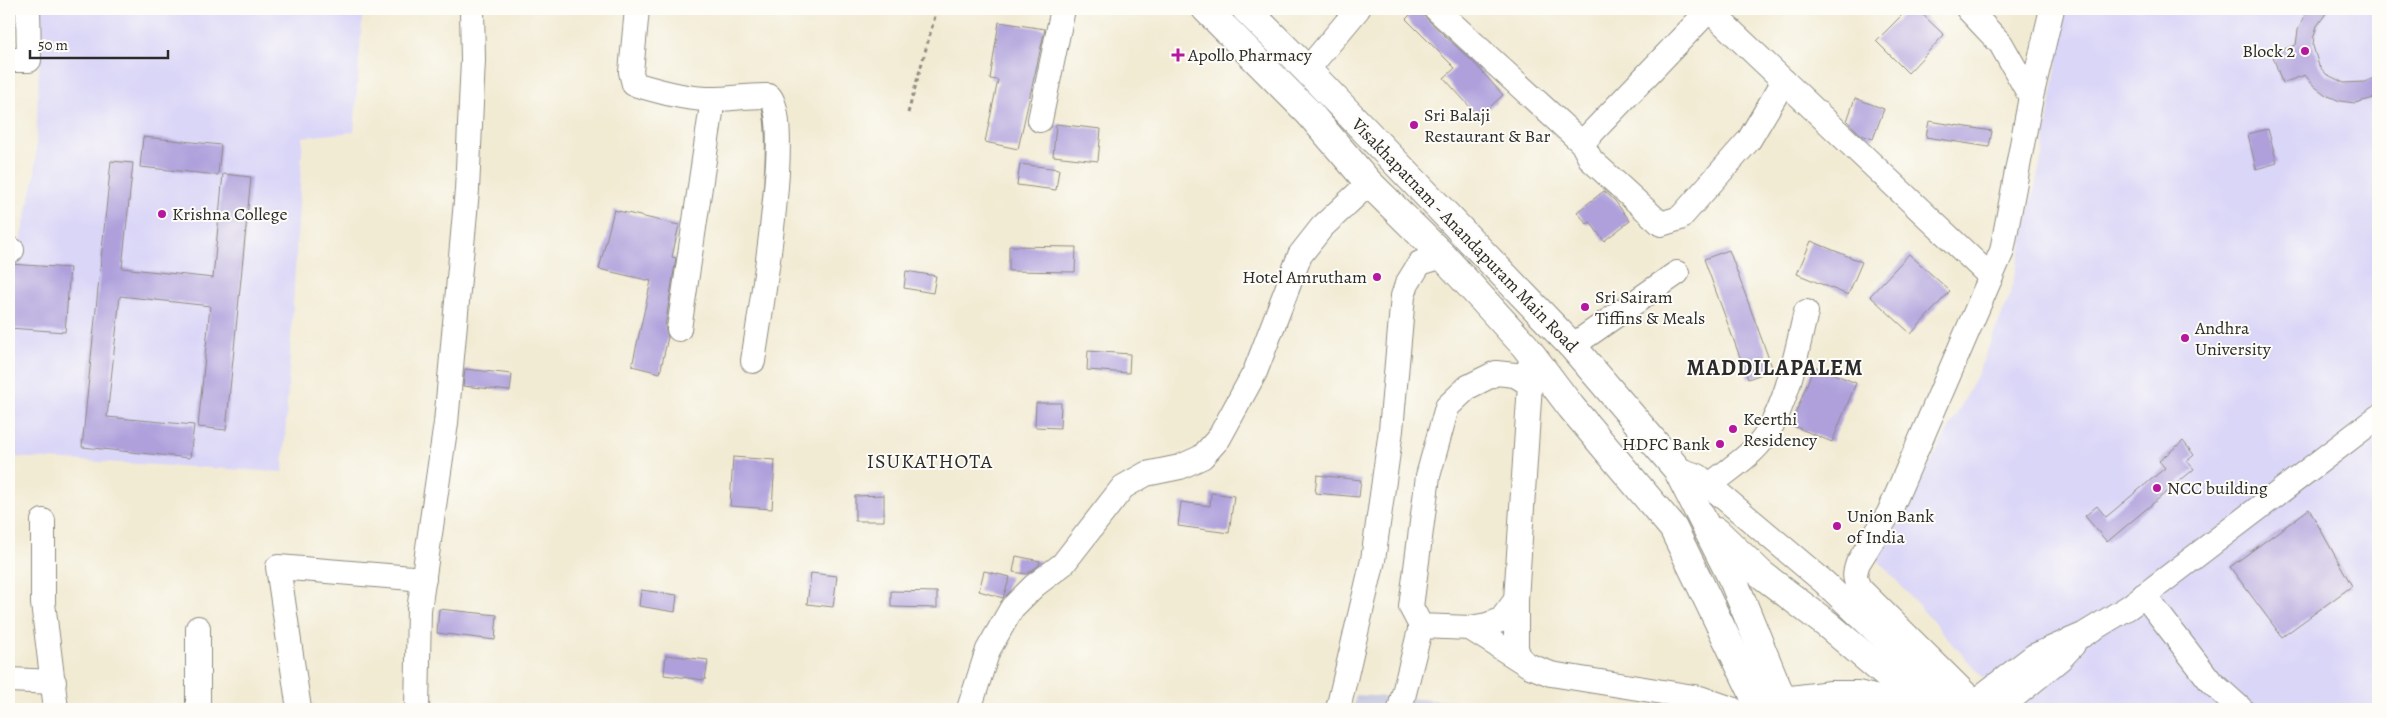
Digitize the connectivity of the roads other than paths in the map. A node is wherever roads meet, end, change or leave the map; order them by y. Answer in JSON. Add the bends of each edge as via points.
{"nodes":[{"id":1,"x":28,"y":9,"type":"edge"},
{"id":2,"x":472,"y":9,"type":"edge"},
{"id":3,"x":637,"y":9,"type":"edge"},
{"id":4,"x":1063,"y":9,"type":"edge"},
{"id":5,"x":1206,"y":9,"type":"edge"},
{"id":6,"x":1246,"y":9,"type":"edge"},
{"id":7,"x":1358,"y":9,"type":"edge"},
{"id":8,"x":1436,"y":9,"type":"edge"},
{"id":9,"x":1709,"y":9,"type":"edge"},
{"id":10,"x":1968,"y":9,"type":"edge"},
{"id":11,"x":2052,"y":9,"type":"edge"},
{"id":12,"x":9,"y":60,"type":"edge"},
{"id":13,"x":1307,"y":70,"type":"junction"},
{"id":14,"x":1784,"y":81,"type":"junction"},
{"id":15,"x":2031,"y":97,"type":"junction"},
{"id":16,"x":713,"y":99,"type":"junction"},
{"id":17,"x":1040,"y":120,"type":"dead end"},
{"id":18,"x":1582,"y":143,"type":"junction"},
{"id":19,"x":1370,"y":183,"type":"junction"},
{"id":20,"x":1443,"y":256,"type":"junction"},
{"id":21,"x":1677,"y":273,"type":"dead end"},
{"id":22,"x":1991,"y":277,"type":"junction"},
{"id":23,"x":1806,"y":312,"type":"dead end"},
{"id":24,"x":679,"y":329,"type":"dead end"},
{"id":25,"x":1526,"y":346,"type":"junction"},
{"id":26,"x":1572,"y":346,"type":"junction"},
{"id":27,"x":753,"y":361,"type":"dead end"},
{"id":28,"x":1530,"y":384,"type":"junction"},
{"id":29,"x":2378,"y":417,"type":"edge"},
{"id":30,"x":1677,"y":469,"type":"junction"},
{"id":31,"x":1710,"y":485,"type":"junction"},
{"id":32,"x":43,"y":521,"type":"dead end"},
{"id":33,"x":1704,"y":521,"type":"junction"},
{"id":34,"x":424,"y":579,"type":"junction"},
{"id":35,"x":2144,"y":595,"type":"junction"},
{"id":36,"x":1516,"y":600,"type":"junction"},
{"id":37,"x":1421,"y":626,"type":"junction"},
{"id":38,"x":198,"y":628,"type":"dead end"},
{"id":39,"x":1470,"y":628,"type":"junction"},
{"id":40,"x":2083,"y":635,"type":"junction"},
{"id":41,"x":1520,"y":658,"type":"junction"},
{"id":42,"x":9,"y":680,"type":"edge"},
{"id":43,"x":54,"y":682,"type":"junction"},
{"id":44,"x":1757,"y":707,"type":"edge"},
{"id":45,"x":1971,"y":708,"type":"edge"},
{"id":46,"x":56,"y":709,"type":"edge"},
{"id":47,"x":198,"y":709,"type":"edge"},
{"id":48,"x":299,"y":709,"type":"edge"},
{"id":49,"x":417,"y":709,"type":"edge"},
{"id":50,"x":969,"y":709,"type":"edge"},
{"id":51,"x":1338,"y":709,"type":"edge"},
{"id":52,"x":1400,"y":709,"type":"edge"},
{"id":53,"x":1915,"y":709,"type":"edge"},
{"id":54,"x":1927,"y":709,"type":"edge"},
{"id":55,"x":1999,"y":709,"type":"edge"},
{"id":56,"x":2240,"y":709,"type":"edge"}],
"edges":[{"from":1,"to":12,"type":"street","via":[[29,60]]},
{"from":2,"to":34,"type":"street","via":[[467,190],[446,423]]},
{"from":3,"to":16,"type":"street","via":[[631,72],[634,84],[679,96]]},
{"from":4,"to":17,"type":"street"},
{"from":5,"to":19,"type":"main road","name":"Visakhapatnam - Anandapuram Main Road","via":[[1309,113]]},
{"from":6,"to":13,"type":"main road","name":"Visakhapatnam - Anandapuram Main Road"},
{"from":7,"to":13,"type":"street"},
{"from":8,"to":18,"type":"street"},
{"from":9,"to":14,"type":"street"},
{"from":9,"to":18,"type":"street"},
{"from":10,"to":15,"type":"street","via":[[2001,44]]},
{"from":11,"to":15,"type":"street"},
{"from":13,"to":26,"type":"main road","name":"Visakhapatnam - Anandapuram Main Road"},
{"from":14,"to":18,"type":"street","via":[[1749,140],[1680,218],[1661,224],[1591,160]]},
{"from":14,"to":22,"type":"street"},
{"from":15,"to":22,"type":"street","via":[[2002,251]]},
{"from":16,"to":24,"type":"street"},
{"from":16,"to":27,"type":"street","via":[[769,96],[776,108],[775,192]]},
{"from":19,"to":20,"type":"main road","name":"Visakhapatnam - Anandapuram Main Road"},
{"from":19,"to":50,"type":"street","via":[[1322,227],[1300,255],[1255,372],[1219,438],[1202,457],[1180,468],[1146,474],[1123,487],[1063,564],[1012,608],[988,650]]},
{"from":20,"to":25,"type":"main road","name":"Visakhapatnam - Anandapuram Main Road"},
{"from":20,"to":51,"type":"street","via":[[1420,263],[1403,296],[1391,430],[1373,560]]},
{"from":21,"to":26,"type":"street"},
{"from":22,"to":45,"type":"street","via":[[1889,513],[1858,562],[1854,578],[1860,589]]},
{"from":23,"to":31,"type":"street","via":[[1783,402],[1766,436]]},
{"from":25,"to":28,"type":"street"},
{"from":25,"to":44,"type":"main road","name":"Visakhapatnam - Anandapuram Main Road","via":[[1571,407],[1673,528],[1752,690]]},
{"from":26,"to":30,"type":"main road","name":"Visakhapatnam - Anandapuram Main Road"},
{"from":28,"to":36,"type":"street"},
{"from":28,"to":37,"type":"street","via":[[1515,376],[1496,372],[1468,387],[1447,407],[1428,476],[1411,606]]},
{"from":29,"to":35,"type":"street"},
{"from":30,"to":31,"type":"street","via":[[1698,476]]},
{"from":30,"to":33,"type":"main road","name":"Visakhapatnam - Anandapuram Main Road"},
{"from":31,"to":45,"type":"street","via":[[1801,561],[1949,701]]},
{"from":32,"to":43,"type":"street","via":[[43,603]]},
{"from":33,"to":44,"type":"main road","name":"Visakhapatnam - Anandapuram Main Road","via":[[1734,582]]},
{"from":33,"to":54,"type":"main road","via":[[1762,574]]},
{"from":34,"to":48,"type":"street","via":[[278,567]]},
{"from":34,"to":49,"type":"street","via":[[419,610]]},
{"from":35,"to":40,"type":"street"},
{"from":35,"to":56,"type":"street","via":[[2211,682]]},
{"from":36,"to":39,"type":"street","via":[[1501,620]]},
{"from":36,"to":41,"type":"street","via":[[1516,648]]},
{"from":37,"to":39,"type":"street"},
{"from":37,"to":52,"type":"street"},
{"from":38,"to":47,"type":"street"},
{"from":39,"to":41,"type":"street"},
{"from":40,"to":45,"type":"street","via":[[2034,656]]},
{"from":40,"to":55,"type":"street","via":[[2060,659]]},
{"from":41,"to":44,"type":"street","via":[[1530,666],[1551,674]]},
{"from":42,"to":43,"type":"street"},
{"from":43,"to":46,"type":"street"},
{"from":44,"to":53,"type":"main road","via":[[1831,694],[1858,695]]}]}
